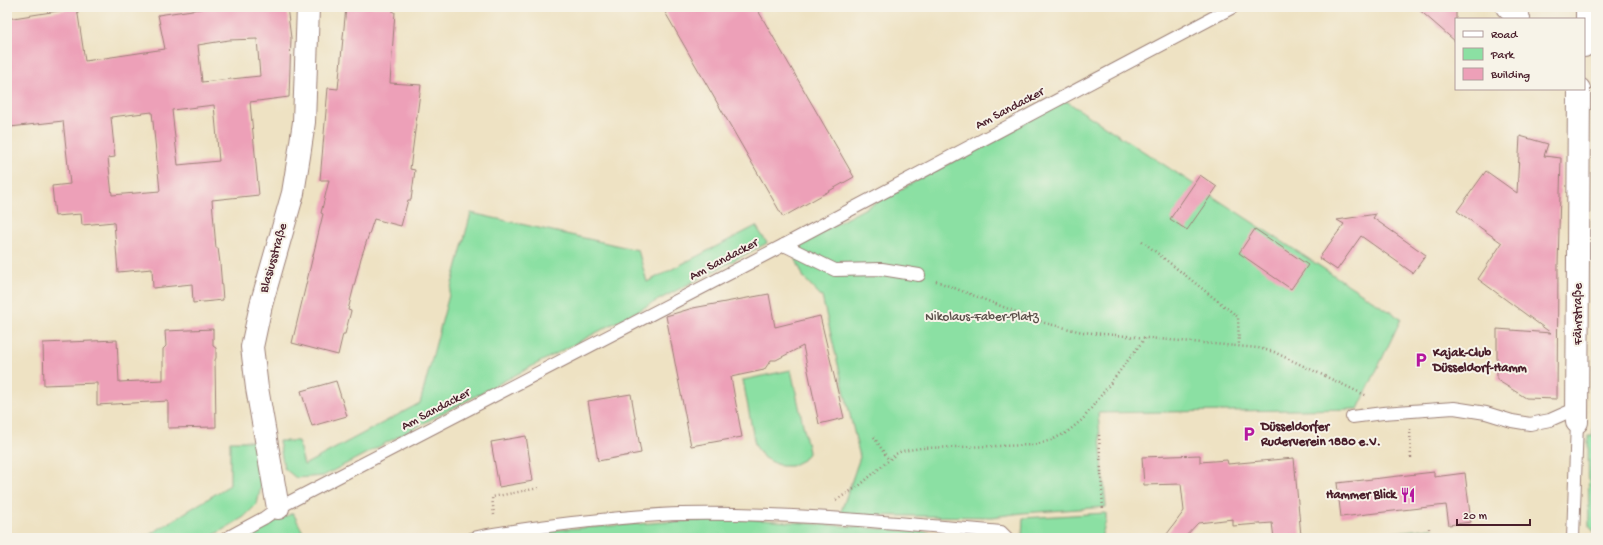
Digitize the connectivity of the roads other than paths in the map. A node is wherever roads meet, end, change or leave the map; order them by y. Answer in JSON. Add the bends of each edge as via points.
{"nodes":[{"id":1,"x":308,"y":7,"type":"edge"},
{"id":2,"x":1233,"y":7,"type":"edge"},
{"id":3,"x":1507,"y":7,"type":"edge"},
{"id":4,"x":1587,"y":7,"type":"edge"},
{"id":5,"x":1518,"y":18,"type":"edge"},
{"id":6,"x":1585,"y":39,"type":"edge"},
{"id":7,"x":1585,"y":54,"type":"edge"},
{"id":8,"x":1596,"y":57,"type":"edge"},
{"id":9,"x":1579,"y":90,"type":"edge"},
{"id":10,"x":784,"y":245,"type":"junction"},
{"id":11,"x":919,"y":275,"type":"road end"},
{"id":12,"x":1577,"y":415,"type":"junction"},
{"id":13,"x":1352,"y":417,"type":"dead end"},
{"id":14,"x":278,"y":508,"type":"junction"},
{"id":15,"x":228,"y":538,"type":"edge"},
{"id":16,"x":473,"y":538,"type":"edge"},
{"id":17,"x":1007,"y":538,"type":"edge"},
{"id":18,"x":1572,"y":538,"type":"edge"}],
"edges":[{"from":1,"to":14,"type":"street","name":"Blasiusstraße","via":[[304,122],[299,156],[292,193],[252,347]]},
{"from":2,"to":10,"type":"lane","name":"Am Sandacker"},
{"from":3,"to":5,"type":"street"},
{"from":4,"to":6,"type":"street"},
{"from":7,"to":8,"type":"street"},
{"from":9,"to":12,"type":"street","name":"Fährstraße"},
{"from":10,"to":11,"type":"lane","via":[[835,270],[882,270]]},
{"from":10,"to":14,"type":"lane","name":"Am Sandacker"},
{"from":12,"to":13,"type":"lane","via":[[1530,424],[1454,408],[1383,412]]},
{"from":12,"to":18,"type":"lane","name":"Fährstraße"},
{"from":14,"to":15,"type":"lane","name":"Am Sandacker"},
{"from":16,"to":17,"type":"lane","via":[[606,519],[680,514],[819,517],[1001,532]]}]}
